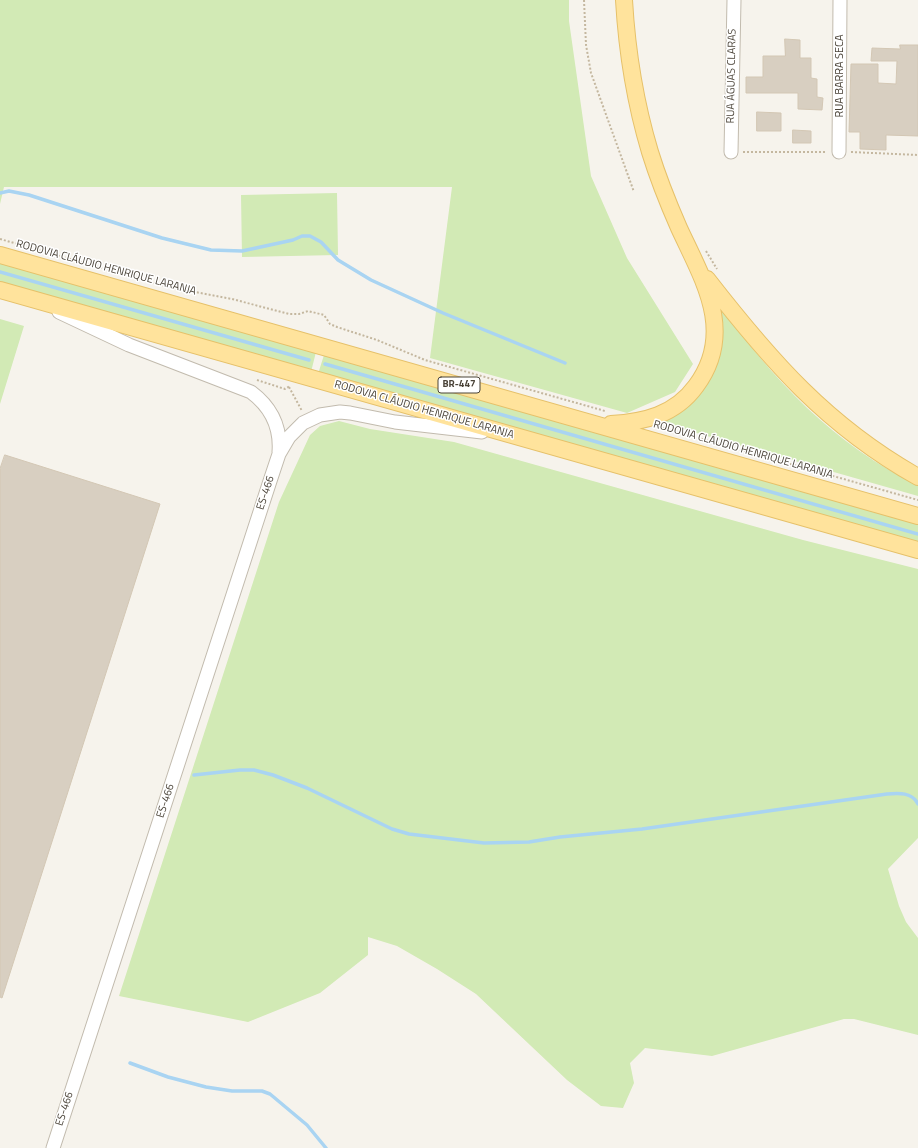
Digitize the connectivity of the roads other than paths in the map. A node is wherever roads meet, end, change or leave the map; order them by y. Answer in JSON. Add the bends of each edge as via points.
{"nodes":[{"id":1,"x":624,"y":0,"type":"edge"},
{"id":2,"x":734,"y":0,"type":"edge"},
{"id":3,"x":840,"y":0,"type":"edge"},
{"id":4,"x":731,"y":152,"type":"road end"},
{"id":5,"x":839,"y":152,"type":"road end"},
{"id":6,"x":0,"y":255,"type":"edge"},
{"id":7,"x":699,"y":268,"type":"junction"},
{"id":8,"x":0,"y":290,"type":"edge"},
{"id":9,"x":30,"y":299,"type":"junction"},
{"id":10,"x":597,"y":425,"type":"junction"},
{"id":11,"x":510,"y":435,"type":"junction"},
{"id":12,"x":279,"y":454,"type":"junction"},
{"id":13,"x":918,"y":477,"type":"edge"},
{"id":14,"x":918,"y":516,"type":"edge"},
{"id":15,"x":918,"y":550,"type":"edge"},
{"id":16,"x":53,"y":1148,"type":"edge"}],
"edges":[{"from":1,"to":7,"type":"main road","via":[[634,91],[650,152],[671,211]]},
{"from":2,"to":4,"type":"street","name":"RUA ÁGUAS CLARAS"},
{"from":3,"to":5,"type":"street","name":"RUA BARRA SECA"},
{"from":6,"to":10,"type":"main road","name":"RODOVIA CLÁUDIO HENRIQUE LARANJA","number":"BR-447"},
{"from":7,"to":10,"type":"main road","via":[[714,318],[714,344],[700,380],[685,398],[666,412],[633,423]]},
{"from":7,"to":13,"type":"main road","via":[[751,336],[813,401],[860,439]]},
{"from":8,"to":9,"type":"main road","name":"RODOVIA CLÁUDIO HENRIQUE LARANJA"},
{"from":9,"to":11,"type":"main road","name":"RODOVIA CLÁUDIO HENRIQUE LARANJA"},
{"from":9,"to":12,"type":"street","name":"ES-466","via":[[129,345],[250,392],[266,405],[274,419],[279,433]]},
{"from":10,"to":14,"type":"main road","name":"RODOVIA CLÁUDIO HENRIQUE LARANJA","number":"BR-447"},
{"from":11,"to":12,"type":"street","name":"ES-466","via":[[395,422],[340,412],[320,415],[307,421],[288,437]]},
{"from":11,"to":15,"type":"main road","name":"RODOVIA CLÁUDIO HENRIQUE LARANJA"},
{"from":12,"to":16,"type":"street","name":"ES-466"}]}
